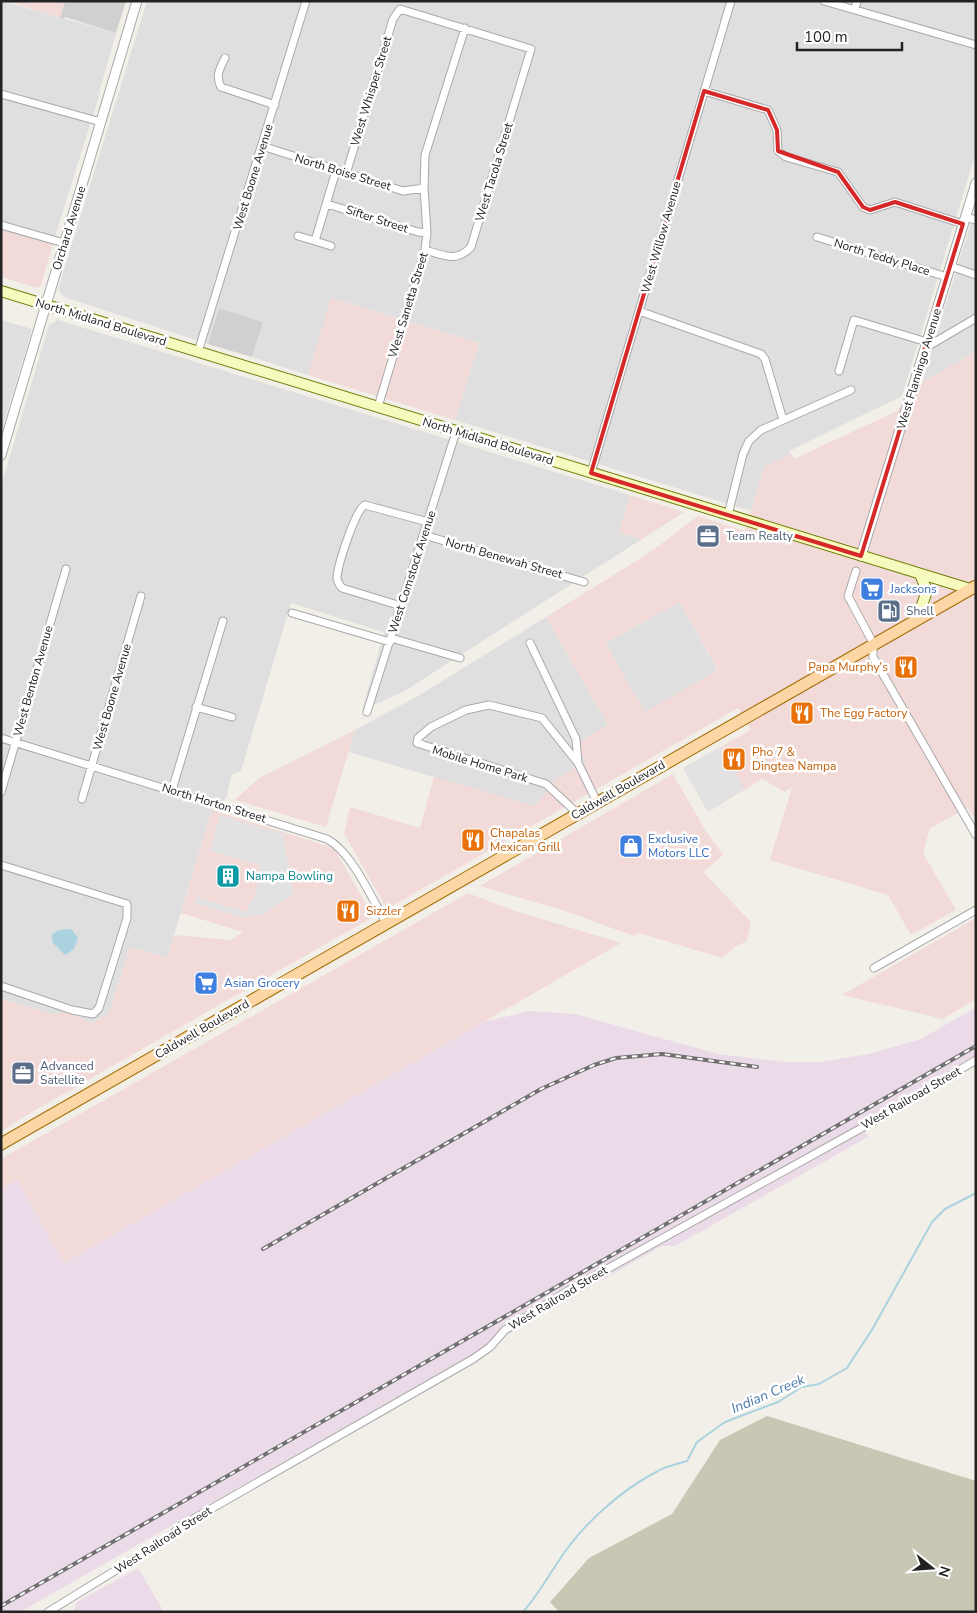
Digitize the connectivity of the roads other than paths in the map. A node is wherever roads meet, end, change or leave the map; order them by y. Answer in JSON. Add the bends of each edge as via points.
{"nodes":[{"id":1,"x":137,"y":1,"type":"edge"},
{"id":2,"x":306,"y":1,"type":"edge"},
{"id":3,"x":731,"y":1,"type":"edge"},
{"id":4,"x":824,"y":1,"type":"edge"},
{"id":5,"x":857,"y":1,"type":"edge"},
{"id":6,"x":855,"y":9,"type":"junction"},
{"id":7,"x":465,"y":28,"type":"junction"},
{"id":8,"x":976,"y":45,"type":"edge"},
{"id":9,"x":225,"y":58,"type":"dead end"},
{"id":10,"x":704,"y":91,"type":"junction"},
{"id":11,"x":1,"y":94,"type":"edge"},
{"id":12,"x":275,"y":105,"type":"junction"},
{"id":13,"x":101,"y":122,"type":"junction"},
{"id":14,"x":262,"y":146,"type":"junction"},
{"id":15,"x":336,"y":171,"type":"junction"},
{"id":16,"x":346,"y":174,"type":"junction"},
{"id":17,"x":976,"y":183,"type":"edge"},
{"id":18,"x":424,"y":188,"type":"junction"},
{"id":19,"x":327,"y":204,"type":"junction"},
{"id":20,"x":964,"y":220,"type":"junction"},
{"id":21,"x":976,"y":220,"type":"edge"},
{"id":22,"x":1,"y":225,"type":"edge"},
{"id":23,"x":427,"y":233,"type":"junction"},
{"id":24,"x":298,"y":236,"type":"dead end"},
{"id":25,"x":817,"y":237,"type":"dead end"},
{"id":26,"x":315,"y":241,"type":"junction"},
{"id":27,"x":64,"y":243,"type":"junction"},
{"id":28,"x":331,"y":246,"type":"dead end"},
{"id":29,"x":425,"y":250,"type":"junction"},
{"id":30,"x":950,"y":266,"type":"junction"},
{"id":31,"x":976,"y":275,"type":"edge"},
{"id":32,"x":947,"y":277,"type":"junction"},
{"id":33,"x":1,"y":292,"type":"edge"},
{"id":34,"x":45,"y":304,"type":"junction"},
{"id":35,"x":639,"y":311,"type":"junction"},
{"id":36,"x":976,"y":318,"type":"edge"},
{"id":37,"x":926,"y":345,"type":"junction"},
{"id":38,"x":198,"y":352,"type":"junction"},
{"id":39,"x":839,"y":371,"type":"dead end"},
{"id":40,"x":850,"y":390,"type":"dead end"},
{"id":41,"x":378,"y":407,"type":"junction"},
{"id":42,"x":783,"y":420,"type":"junction"},
{"id":43,"x":456,"y":432,"type":"junction"},
{"id":44,"x":1,"y":455,"type":"edge"},
{"id":45,"x":591,"y":473,"type":"junction"},
{"id":46,"x":728,"y":515,"type":"junction"},
{"id":47,"x":428,"y":522,"type":"junction"},
{"id":48,"x":424,"y":535,"type":"junction"},
{"id":49,"x":861,"y":556,"type":"junction"},
{"id":50,"x":66,"y":569,"type":"dead end"},
{"id":51,"x":856,"y":571,"type":"dead end"},
{"id":52,"x":920,"y":574,"type":"junction"},
{"id":53,"x":584,"y":582,"type":"dead end"},
{"id":54,"x":974,"y":589,"type":"edge"},
{"id":55,"x":141,"y":596,"type":"dead end"},
{"id":56,"x":401,"y":606,"type":"junction"},
{"id":57,"x":292,"y":613,"type":"dead end"},
{"id":58,"x":917,"y":619,"type":"junction"},
{"id":59,"x":223,"y":621,"type":"dead end"},
{"id":60,"x":390,"y":640,"type":"junction"},
{"id":61,"x":530,"y":643,"type":"dead end"},
{"id":62,"x":873,"y":643,"type":"junction"},
{"id":63,"x":460,"y":658,"type":"dead end"},
{"id":64,"x":196,"y":707,"type":"junction"},
{"id":65,"x":367,"y":712,"type":"dead end"},
{"id":66,"x":232,"y":717,"type":"dead end"},
{"id":67,"x":1,"y":738,"type":"edge"},
{"id":68,"x":15,"y":742,"type":"junction"},
{"id":69,"x":578,"y":763,"type":"junction"},
{"id":70,"x":92,"y":765,"type":"junction"},
{"id":71,"x":172,"y":790,"type":"junction"},
{"id":72,"x":1,"y":792,"type":"edge"},
{"id":73,"x":82,"y":798,"type":"dead end"},
{"id":74,"x":597,"y":802,"type":"junction"},
{"id":75,"x":577,"y":814,"type":"junction"},
{"id":76,"x":976,"y":835,"type":"edge"},
{"id":77,"x":1,"y":865,"type":"edge"},
{"id":78,"x":976,"y":910,"type":"edge"},
{"id":79,"x":386,"y":923,"type":"junction"},
{"id":80,"x":874,"y":968,"type":"dead end"},
{"id":81,"x":1,"y":986,"type":"edge"},
{"id":82,"x":976,"y":1060,"type":"edge"},
{"id":83,"x":1,"y":1144,"type":"edge"},
{"id":84,"x":48,"y":1612,"type":"edge"}],
"edges":[{"from":1,"to":13,"type":"street","name":"Orchard Avenue"},
{"from":2,"to":12,"type":"street","name":"West Boone Avenue"},
{"from":3,"to":10,"type":"street","name":"West Willow Avenue"},
{"from":4,"to":6,"type":"street"},
{"from":5,"to":6,"type":"street"},
{"from":6,"to":8,"type":"street"},
{"from":7,"to":16,"type":"street","name":"West Whisper Street","via":[[400,9],[393,19]]},
{"from":7,"to":18,"type":"street","name":"West Sanetta Street","via":[[425,154]]},
{"from":7,"to":29,"type":"street","name":"West Tacola Street","via":[[531,49],[471,247],[463,256],[454,257]]},
{"from":9,"to":12,"type":"street","via":[[218,73],[220,87]]},
{"from":10,"to":20,"type":"street","via":[[768,110],[778,130],[778,151],[786,157],[838,172],[862,207],[870,210],[895,202]]},
{"from":10,"to":35,"type":"street","name":"West Willow Avenue"},
{"from":11,"to":13,"type":"street"},
{"from":12,"to":14,"type":"street","name":"West Boone Avenue"},
{"from":13,"to":27,"type":"street","name":"Orchard Avenue"},
{"from":14,"to":15,"type":"street","name":"North Boise Street"},
{"from":14,"to":38,"type":"street","name":"West Boone Avenue"},
{"from":15,"to":16,"type":"street","name":"North Boise Street"},
{"from":15,"to":19,"type":"street"},
{"from":16,"to":18,"type":"street","name":"North Boise Street","via":[[403,191]]},
{"from":17,"to":20,"type":"street","name":"West Flamingo Avenue"},
{"from":18,"to":23,"type":"street","name":"West Sanetta Street"},
{"from":19,"to":23,"type":"street","name":"Sifter Street"},
{"from":19,"to":26,"type":"street"},
{"from":20,"to":21,"type":"street"},
{"from":20,"to":30,"type":"street","name":"West Flamingo Avenue"},
{"from":22,"to":27,"type":"street"},
{"from":23,"to":29,"type":"street","name":"West Sanetta Street"},
{"from":24,"to":26,"type":"street"},
{"from":25,"to":32,"type":"street","name":"North Teddy Place"},
{"from":26,"to":28,"type":"street"},
{"from":27,"to":34,"type":"street","name":"Orchard Avenue"},
{"from":29,"to":41,"type":"street","name":"West Sanetta Street"},
{"from":30,"to":31,"type":"street"},
{"from":30,"to":32,"type":"street","name":"West Flamingo Avenue"},
{"from":32,"to":37,"type":"street","name":"West Flamingo Avenue"},
{"from":33,"to":34,"type":"main road","name":"North Midland Boulevard"},
{"from":34,"to":38,"type":"main road","name":"North Midland Boulevard"},
{"from":34,"to":44,"type":"street","name":"Orchard Avenue"},
{"from":35,"to":42,"type":"street","via":[[761,354]]},
{"from":35,"to":45,"type":"street","name":"West Willow Avenue"},
{"from":36,"to":37,"type":"street"},
{"from":37,"to":39,"type":"street","via":[[854,320]]},
{"from":37,"to":49,"type":"street","name":"West Flamingo Avenue"},
{"from":38,"to":41,"type":"main road","name":"North Midland Boulevard"},
{"from":40,"to":42,"type":"street"},
{"from":41,"to":43,"type":"main road","name":"North Midland Boulevard"},
{"from":42,"to":46,"type":"street","via":[[761,430],[749,441]]},
{"from":43,"to":45,"type":"main road","name":"North Midland Boulevard"},
{"from":43,"to":47,"type":"street","name":"West Comstock Avenue"},
{"from":45,"to":46,"type":"main road","name":"North Midland Boulevard"},
{"from":46,"to":49,"type":"main road","name":"North Midland Boulevard"},
{"from":47,"to":48,"type":"street","name":"West Comstock Avenue"},
{"from":47,"to":56,"type":"street","via":[[365,506],[358,512],[340,562],[337,577],[342,588]]},
{"from":48,"to":53,"type":"street","name":"North Benewah Street"},
{"from":48,"to":56,"type":"street","name":"West Comstock Avenue"},
{"from":49,"to":52,"type":"main road","name":"North Midland Boulevard"},
{"from":50,"to":68,"type":"street","name":"West Benton Avenue"},
{"from":51,"to":62,"type":"street","via":[[848,596]]},
{"from":52,"to":54,"type":"main road","name":"North Midland Boulevard"},
{"from":52,"to":58,"type":"main road","via":[[927,591]]},
{"from":54,"to":58,"type":"main road","name":"Caldwell Boulevard"},
{"from":55,"to":70,"type":"street","name":"West Boone Avenue"},
{"from":56,"to":60,"type":"street","name":"West Comstock Avenue"},
{"from":57,"to":60,"type":"street"},
{"from":58,"to":62,"type":"main road","name":"Caldwell Boulevard"},
{"from":59,"to":64,"type":"street"},
{"from":60,"to":63,"type":"street"},
{"from":60,"to":65,"type":"street","name":"West Comstock Avenue"},
{"from":61,"to":69,"type":"street","name":"Mobile Home Park","via":[[576,739]]},
{"from":62,"to":74,"type":"main road","name":"Caldwell Boulevard"},
{"from":62,"to":76,"type":"street","via":[[873,657]]},
{"from":64,"to":66,"type":"street"},
{"from":64,"to":71,"type":"street"},
{"from":67,"to":68,"type":"street","name":"North Horton Street"},
{"from":68,"to":70,"type":"street","name":"North Horton Street"},
{"from":68,"to":72,"type":"street","name":"West Benton Avenue"},
{"from":69,"to":74,"type":"street","name":"Mobile Home Park"},
{"from":69,"to":75,"type":"street","name":"Mobile Home Park","via":[[542,718],[489,706],[466,710],[431,727],[418,738],[417,743],[546,784]]},
{"from":70,"to":71,"type":"street","name":"North Horton Street"},
{"from":70,"to":73,"type":"street","name":"West Boone Avenue"},
{"from":71,"to":79,"type":"street","name":"North Horton Street","via":[[331,842],[346,857]]},
{"from":74,"to":75,"type":"main road","name":"Caldwell Boulevard"},
{"from":75,"to":79,"type":"main road","name":"Caldwell Boulevard"},
{"from":77,"to":81,"type":"street","via":[[127,904],[127,918],[99,1008],[93,1014]]},
{"from":78,"to":80,"type":"street"},
{"from":79,"to":83,"type":"main road","name":"Caldwell Boulevard"},
{"from":82,"to":84,"type":"street","name":"West Railroad Street","via":[[571,1289],[505,1330],[490,1347],[473,1359],[181,1526],[168,1538]]}]}
